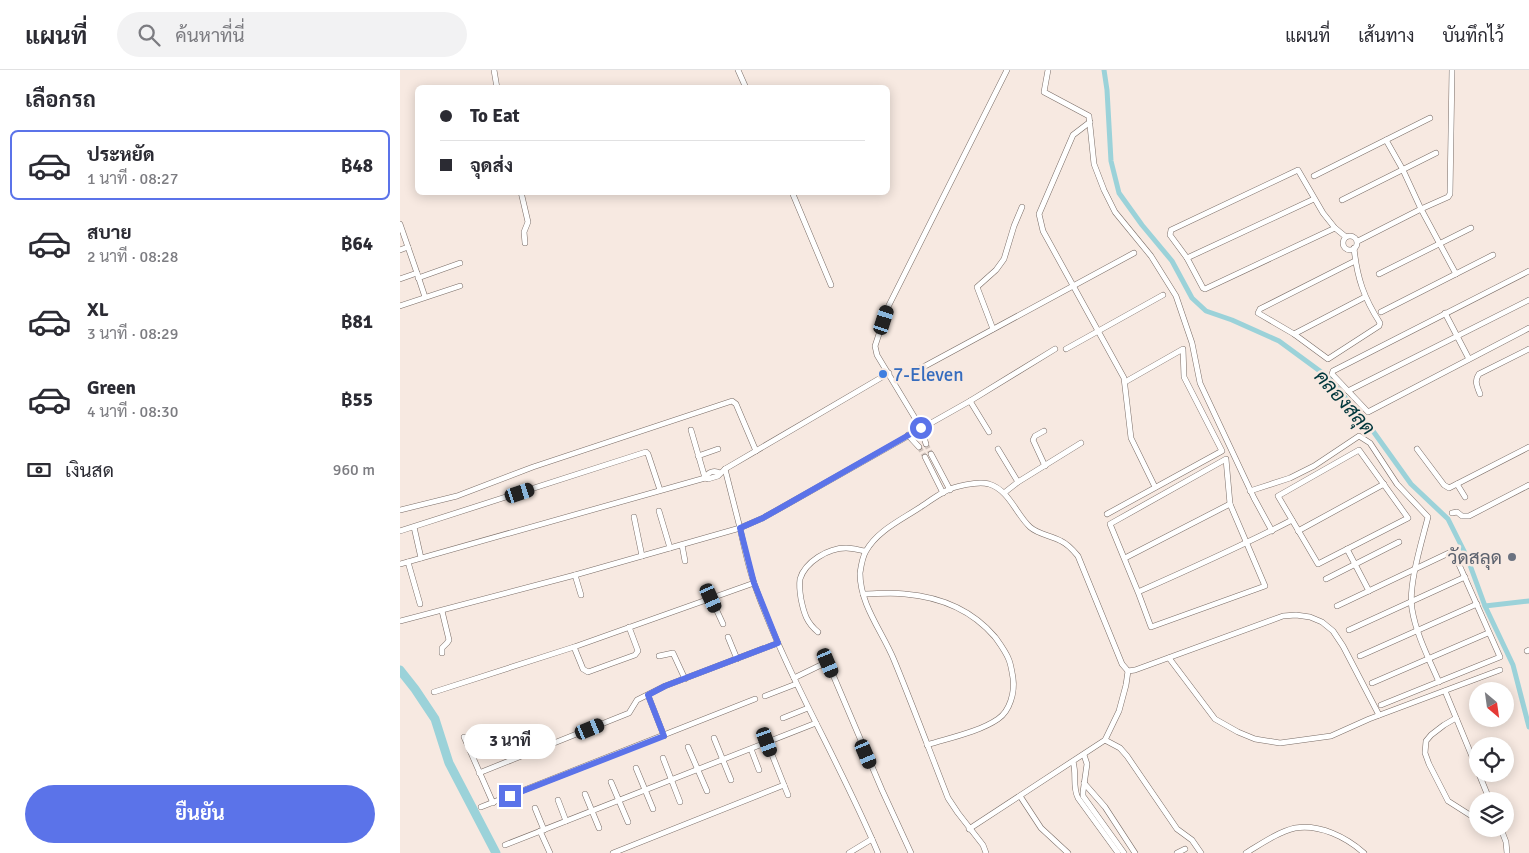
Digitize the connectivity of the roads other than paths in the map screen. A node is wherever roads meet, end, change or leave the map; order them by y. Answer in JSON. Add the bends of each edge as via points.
{"nodes":[{"id":1,"x":494,"y":70,"type":"edge"},
{"id":2,"x":738,"y":70,"type":"edge"},
{"id":3,"x":1007,"y":70,"type":"edge"},
{"id":4,"x":1048,"y":70,"type":"edge"},
{"id":5,"x":1452,"y":70,"type":"edge"},
{"id":6,"x":496,"y":85,"type":"edge"},
{"id":7,"x":745,"y":85,"type":"edge"},
{"id":8,"x":1430,"y":118,"type":"dead end"},
{"id":9,"x":1090,"y":122,"type":"junction"},
{"id":10,"x":1386,"y":140,"type":"junction"},
{"id":11,"x":1436,"y":153,"type":"dead end"},
{"id":12,"x":1403,"y":170,"type":"junction"},
{"id":13,"x":1314,"y":176,"type":"dead end"},
{"id":14,"x":522,"y":195,"type":"edge"},
{"id":15,"x":793,"y":195,"type":"edge"},
{"id":16,"x":1314,"y":199,"type":"junction"},
{"id":17,"x":1342,"y":200,"type":"dead end"},
{"id":18,"x":1022,"y":207,"type":"dead end"},
{"id":19,"x":1421,"y":209,"type":"junction"},
{"id":20,"x":400,"y":224,"type":"edge"},
{"id":21,"x":1335,"y":228,"type":"junction"},
{"id":22,"x":1472,"y":228,"type":"dead end"},
{"id":23,"x":1346,"y":237,"type":"junction"},
{"id":24,"x":1358,"y":240,"type":"junction"},
{"id":25,"x":525,"y":243,"type":"dead end"},
{"id":26,"x":1440,"y":244,"type":"junction"},
{"id":27,"x":408,"y":248,"type":"junction"},
{"id":28,"x":1354,"y":248,"type":"junction"},
{"id":29,"x":400,"y":250,"type":"edge"},
{"id":30,"x":1134,"y":252,"type":"dead end"},
{"id":31,"x":1492,"y":256,"type":"dead end"},
{"id":32,"x":1187,"y":258,"type":"junction"},
{"id":33,"x":1355,"y":261,"type":"junction"},
{"id":34,"x":460,"y":264,"type":"dead end"},
{"id":35,"x":1529,"y":271,"type":"edge"},
{"id":36,"x":1379,"y":274,"type":"dead end"},
{"id":37,"x":1456,"y":274,"type":"junction"},
{"id":38,"x":417,"y":276,"type":"junction"},
{"id":39,"x":400,"y":279,"type":"edge"},
{"id":40,"x":832,"y":285,"type":"dead end"},
{"id":41,"x":1073,"y":285,"type":"junction"},
{"id":42,"x":460,"y":286,"type":"dead end"},
{"id":43,"x":1163,"y":295,"type":"dead end"},
{"id":44,"x":425,"y":297,"type":"junction"},
{"id":45,"x":1365,"y":297,"type":"junction"},
{"id":46,"x":1529,"y":300,"type":"edge"},
{"id":47,"x":400,"y":306,"type":"edge"},
{"id":48,"x":1381,"y":312,"type":"dead end"},
{"id":49,"x":1446,"y":313,"type":"junction"},
{"id":50,"x":1529,"y":328,"type":"edge"},
{"id":51,"x":993,"y":329,"type":"junction"},
{"id":52,"x":1098,"y":330,"type":"junction"},
{"id":53,"x":1294,"y":334,"type":"junction"},
{"id":54,"x":1456,"y":336,"type":"junction"},
{"id":55,"x":1055,"y":349,"type":"dead end"},
{"id":56,"x":1066,"y":349,"type":"dead end"},
{"id":57,"x":1529,"y":349,"type":"edge"},
{"id":58,"x":1469,"y":359,"type":"junction"},
{"id":59,"x":914,"y":372,"type":"dead end"},
{"id":60,"x":889,"y":373,"type":"junction"},
{"id":61,"x":1125,"y":382,"type":"junction"},
{"id":62,"x":1348,"y":391,"type":"junction"},
{"id":63,"x":1480,"y":394,"type":"dead end"},
{"id":64,"x":970,"y":401,"type":"junction"},
{"id":65,"x":921,"y":428,"type":"junction"},
{"id":66,"x":690,"y":430,"type":"dead end"},
{"id":67,"x":1044,"y":431,"type":"dead end"},
{"id":68,"x":989,"y":432,"type":"dead end"},
{"id":69,"x":908,"y":435,"type":"junction"},
{"id":70,"x":1081,"y":443,"type":"dead end"},
{"id":71,"x":926,"y":444,"type":"tunnel mouth"},
{"id":72,"x":919,"y":447,"type":"tunnel mouth"},
{"id":73,"x":1529,"y":447,"type":"edge"},
{"id":74,"x":718,"y":449,"type":"dead end"},
{"id":75,"x":998,"y":449,"type":"dead end"},
{"id":76,"x":1417,"y":449,"type":"dead end"},
{"id":77,"x":756,"y":451,"type":"junction"},
{"id":78,"x":931,"y":454,"type":"tunnel mouth"},
{"id":79,"x":698,"y":456,"type":"junction"},
{"id":80,"x":925,"y":457,"type":"tunnel mouth"},
{"id":81,"x":1045,"y":466,"type":"junction"},
{"id":82,"x":722,"y":471,"type":"junction"},
{"id":83,"x":705,"y":478,"type":"junction"},
{"id":84,"x":1018,"y":482,"type":"junction"},
{"id":85,"x":1384,"y":484,"type":"junction"},
{"id":86,"x":1457,"y":484,"type":"junction"},
{"id":87,"x":1529,"y":485,"type":"edge"},
{"id":88,"x":1155,"y":487,"type":"junction"},
{"id":89,"x":660,"y":490,"type":"junction"},
{"id":90,"x":950,"y":490,"type":"junction"},
{"id":91,"x":1250,"y":490,"type":"junction"},
{"id":92,"x":943,"y":492,"type":"junction"},
{"id":93,"x":1004,"y":494,"type":"junction"},
{"id":94,"x":1465,"y":497,"type":"dead end"},
{"id":95,"x":1230,"y":504,"type":"junction"},
{"id":96,"x":400,"y":510,"type":"edge"},
{"id":97,"x":659,"y":511,"type":"dead end"},
{"id":98,"x":1452,"y":513,"type":"dead end"},
{"id":99,"x":1107,"y":514,"type":"dead end"},
{"id":100,"x":634,"y":517,"type":"dead end"},
{"id":101,"x":1292,"y":520,"type":"junction"},
{"id":102,"x":414,"y":527,"type":"junction"},
{"id":103,"x":740,"y":528,"type":"junction"},
{"id":104,"x":400,"y":531,"type":"edge"},
{"id":105,"x":1272,"y":531,"type":"junction"},
{"id":106,"x":1298,"y":531,"type":"junction"},
{"id":107,"x":1246,"y":542,"type":"junction"},
{"id":108,"x":1400,"y":542,"type":"dead end"},
{"id":109,"x":682,"y":545,"type":"junction"},
{"id":110,"x":670,"y":548,"type":"junction"},
{"id":111,"x":1347,"y":549,"type":"junction"},
{"id":112,"x":865,"y":552,"type":"junction"},
{"id":113,"x":642,"y":556,"type":"junction"},
{"id":114,"x":421,"y":558,"type":"junction"},
{"id":115,"x":1125,"y":558,"type":"junction"},
{"id":116,"x":685,"y":561,"type":"dead end"},
{"id":117,"x":408,"y":562,"type":"junction"},
{"id":118,"x":400,"y":564,"type":"edge"},
{"id":119,"x":1355,"y":564,"type":"junction"},
{"id":120,"x":1416,"y":569,"type":"junction"},
{"id":121,"x":575,"y":575,"type":"junction"},
{"id":122,"x":1465,"y":577,"type":"junction"},
{"id":123,"x":1326,"y":580,"type":"dead end"},
{"id":124,"x":754,"y":583,"type":"junction"},
{"id":125,"x":1369,"y":591,"type":"junction"},
{"id":126,"x":1138,"y":592,"type":"junction"},
{"id":127,"x":863,"y":594,"type":"junction"},
{"id":128,"x":581,"y":595,"type":"dead end"},
{"id":129,"x":711,"y":598,"type":"junction"},
{"id":130,"x":1412,"y":600,"type":"junction"},
{"id":131,"x":420,"y":604,"type":"dead end"},
{"id":132,"x":1477,"y":604,"type":"junction"},
{"id":133,"x":1338,"y":606,"type":"dead end"},
{"id":134,"x":442,"y":610,"type":"junction"},
{"id":135,"x":400,"y":622,"type":"edge"},
{"id":136,"x":723,"y":624,"type":"dead end"},
{"id":137,"x":629,"y":627,"type":"junction"},
{"id":138,"x":1348,"y":630,"type":"dead end"},
{"id":139,"x":1418,"y":630,"type":"junction"},
{"id":140,"x":818,"y":632,"type":"dead end"},
{"id":141,"x":1488,"y":633,"type":"junction"},
{"id":142,"x":728,"y":637,"type":"dead end"},
{"id":143,"x":778,"y":643,"type":"junction"},
{"id":144,"x":574,"y":647,"type":"junction"},
{"id":145,"x":442,"y":654,"type":"dead end"},
{"id":146,"x":659,"y":656,"type":"dead end"},
{"id":147,"x":1360,"y":656,"type":"dead end"},
{"id":148,"x":1169,"y":658,"type":"junction"},
{"id":149,"x":1429,"y":658,"type":"junction"},
{"id":150,"x":737,"y":659,"type":"junction"},
{"id":151,"x":1500,"y":670,"type":"dead end"},
{"id":152,"x":1128,"y":671,"type":"junction"},
{"id":153,"x":685,"y":678,"type":"junction"},
{"id":154,"x":795,"y":681,"type":"junction"},
{"id":155,"x":1439,"y":682,"type":"junction"},
{"id":156,"x":1372,"y":683,"type":"dead end"},
{"id":157,"x":1445,"y":691,"type":"junction"},
{"id":158,"x":434,"y":692,"type":"dead end"},
{"id":159,"x":648,"y":695,"type":"junction"},
{"id":160,"x":765,"y":696,"type":"dead end"},
{"id":161,"x":755,"y":699,"type":"dead end"},
{"id":162,"x":1381,"y":706,"type":"dead end"},
{"id":163,"x":808,"y":708,"type":"junction"},
{"id":164,"x":1379,"y":715,"type":"junction"},
{"id":165,"x":783,"y":718,"type":"dead end"},
{"id":166,"x":1456,"y":718,"type":"junction"},
{"id":167,"x":816,"y":724,"type":"junction"},
{"id":168,"x":664,"y":736,"type":"junction"},
{"id":169,"x":464,"y":737,"type":"dead end"},
{"id":170,"x":714,"y":738,"type":"dead end"},
{"id":171,"x":1105,"y":740,"type":"junction"},
{"id":172,"x":767,"y":742,"type":"junction"},
{"id":173,"x":927,"y":746,"type":"junction"},
{"id":174,"x":688,"y":747,"type":"dead end"},
{"id":175,"x":751,"y":749,"type":"junction"},
{"id":176,"x":1469,"y":750,"type":"edge"},
{"id":177,"x":1084,"y":755,"type":"junction"},
{"id":178,"x":663,"y":758,"type":"dead end"},
{"id":179,"x":723,"y":760,"type":"junction"},
{"id":180,"x":1073,"y":762,"type":"junction"},
{"id":181,"x":636,"y":768,"type":"dead end"},
{"id":182,"x":698,"y":769,"type":"junction"},
{"id":183,"x":759,"y":770,"type":"dead end"},
{"id":184,"x":479,"y":773,"type":"junction"},
{"id":185,"x":672,"y":780,"type":"junction"},
{"id":186,"x":731,"y":780,"type":"dead end"},
{"id":187,"x":611,"y":782,"type":"dead end"},
{"id":188,"x":1084,"y":783,"type":"junction"},
{"id":189,"x":784,"y":785,"type":"junction"},
{"id":190,"x":645,"y":790,"type":"junction"},
{"id":191,"x":707,"y":791,"type":"dead end"},
{"id":192,"x":585,"y":794,"type":"dead end"},
{"id":193,"x":788,"y":795,"type":"dead end"},
{"id":194,"x":1020,"y":796,"type":"junction"},
{"id":195,"x":558,"y":800,"type":"dead end"},
{"id":196,"x":618,"y":801,"type":"junction"},
{"id":197,"x":680,"y":802,"type":"dead end"},
{"id":198,"x":492,"y":803,"type":"junction"},
{"id":199,"x":481,"y":807,"type":"dead end"},
{"id":200,"x":535,"y":808,"type":"dead end"},
{"id":201,"x":653,"y":809,"type":"dead end"},
{"id":202,"x":593,"y":811,"type":"junction"},
{"id":203,"x":1469,"y":814,"type":"edge"},
{"id":204,"x":566,"y":821,"type":"junction"},
{"id":205,"x":628,"y":822,"type":"dead end"},
{"id":206,"x":600,"y":828,"type":"dead end"},
{"id":207,"x":969,"y":829,"type":"junction"},
{"id":208,"x":1120,"y":829,"type":"junction"},
{"id":209,"x":542,"y":830,"type":"junction"},
{"id":210,"x":1110,"y":834,"type":"junction"},
{"id":211,"x":1504,"y":837,"type":"edge"},
{"id":212,"x":872,"y":840,"type":"junction"},
{"id":213,"x":505,"y":845,"type":"dead end"},
{"id":214,"x":1185,"y":849,"type":"dead end"},
{"id":215,"x":1254,"y":851,"type":"edge"},
{"id":216,"x":550,"y":853,"type":"edge"},
{"id":217,"x":613,"y":853,"type":"edge"},
{"id":218,"x":849,"y":853,"type":"edge"},
{"id":219,"x":878,"y":853,"type":"edge"},
{"id":220,"x":911,"y":853,"type":"edge"},
{"id":221,"x":986,"y":853,"type":"edge"},
{"id":222,"x":1068,"y":853,"type":"edge"},
{"id":223,"x":1118,"y":853,"type":"edge"},
{"id":224,"x":1124,"y":853,"type":"edge"},
{"id":225,"x":1135,"y":853,"type":"edge"},
{"id":226,"x":1177,"y":853,"type":"edge"},
{"id":227,"x":1201,"y":853,"type":"edge"},
{"id":228,"x":1246,"y":853,"type":"edge"},
{"id":229,"x":1364,"y":853,"type":"edge"},
{"id":230,"x":1507,"y":853,"type":"edge"}],
"edges":[{"from":1,"to":6,"type":"street"},
{"from":2,"to":7,"type":"street"},
{"from":3,"to":60,"type":"street","via":[[888,306],[876,351]]},
{"from":4,"to":9,"type":"street","via":[[1044,92],[1090,116]]},
{"from":5,"to":19,"type":"street","via":[[1450,194]]},
{"from":8,"to":10,"type":"street"},
{"from":9,"to":41,"type":"street","via":[[1073,135],[1039,214],[1043,231]]},
{"from":9,"to":91,"type":"street","via":[[1094,164],[1104,190],[1115,212],[1151,256],[1176,296],[1192,343],[1200,383]]},
{"from":10,"to":12,"type":"street"},
{"from":10,"to":13,"type":"street"},
{"from":11,"to":12,"type":"street"},
{"from":12,"to":17,"type":"street"},
{"from":12,"to":19,"type":"street"},
{"from":14,"to":25,"type":"street","via":[[528,222],[524,232]]},
{"from":15,"to":40,"type":"street"},
{"from":16,"to":21,"type":"street"},
{"from":16,"to":32,"type":"street"},
{"from":16,"to":32,"type":"street","via":[[1300,171],[1295,170],[1171,230],[1170,235]]},
{"from":18,"to":51,"type":"street","via":[[1004,259],[976,287]]},
{"from":19,"to":24,"type":"street"},
{"from":19,"to":26,"type":"street"},
{"from":20,"to":27,"type":"street"},
{"from":21,"to":23,"type":"street"},
{"from":21,"to":32,"type":"street","via":[[1208,288],[1203,288]]},
{"from":22,"to":26,"type":"street"},
{"from":23,"to":24,"type":"street","via":[[1353,236]]},
{"from":23,"to":28,"type":"street","via":[[1343,246],[1349,250]]},
{"from":24,"to":28,"type":"street"},
{"from":26,"to":36,"type":"street"},
{"from":26,"to":37,"type":"street"},
{"from":27,"to":29,"type":"street"},
{"from":27,"to":38,"type":"street"},
{"from":28,"to":33,"type":"street"},
{"from":30,"to":41,"type":"street"},
{"from":31,"to":37,"type":"street"},
{"from":33,"to":45,"type":"street"},
{"from":33,"to":53,"type":"street","via":[[1258,310]]},
{"from":34,"to":38,"type":"street"},
{"from":35,"to":49,"type":"street"},
{"from":37,"to":48,"type":"street"},
{"from":38,"to":39,"type":"street"},
{"from":38,"to":44,"type":"street"},
{"from":41,"to":51,"type":"street"},
{"from":41,"to":52,"type":"street"},
{"from":42,"to":44,"type":"street"},
{"from":43,"to":52,"type":"street"},
{"from":44,"to":47,"type":"street"},
{"from":45,"to":53,"type":"street"},
{"from":45,"to":53,"type":"street","via":[[1379,326],[1329,359]]},
{"from":46,"to":54,"type":"street"},
{"from":49,"to":54,"type":"street"},
{"from":49,"to":62,"type":"street","via":[[1333,371]]},
{"from":50,"to":58,"type":"street"},
{"from":51,"to":59,"type":"street"},
{"from":52,"to":56,"type":"street"},
{"from":52,"to":61,"type":"street"},
{"from":54,"to":58,"type":"street"},
{"from":54,"to":62,"type":"street"},
{"from":55,"to":64,"type":"street"},
{"from":57,"to":63,"type":"street","via":[[1479,374],[1476,384]]},
{"from":58,"to":62,"type":"street","via":[[1368,412]]},
{"from":60,"to":65,"type":"street"},
{"from":60,"to":77,"type":"street"},
{"from":61,"to":88,"type":"street","via":[[1131,438]]},
{"from":61,"to":88,"type":"street","via":[[1183,349],[1184,376],[1222,451]]},
{"from":64,"to":65,"type":"street"},
{"from":64,"to":68,"type":"street"},
{"from":65,"to":69,"type":"street"},
{"from":65,"to":71,"type":"street"},
{"from":66,"to":79,"type":"street"},
{"from":67,"to":81,"type":"street","via":[[1034,440]]},
{"from":69,"to":72,"type":"street"},
{"from":69,"to":103,"type":"street"},
{"from":70,"to":81,"type":"street"},
{"from":73,"to":86,"type":"street"},
{"from":74,"to":79,"type":"street"},
{"from":75,"to":84,"type":"street"},
{"from":76,"to":86,"type":"street","via":[[1446,487]]},
{"from":77,"to":82,"type":"street"},
{"from":77,"to":96,"type":"street","via":[[732,401],[456,496]]},
{"from":78,"to":90,"type":"street"},
{"from":79,"to":83,"type":"street"},
{"from":80,"to":92,"type":"street"},
{"from":81,"to":84,"type":"street"},
{"from":82,"to":83,"type":"street","via":[[718,476]]},
{"from":82,"to":103,"type":"street"},
{"from":83,"to":89,"type":"street"},
{"from":84,"to":93,"type":"street"},
{"from":85,"to":101,"type":"street","via":[[1359,450],[1278,496]]},
{"from":85,"to":106,"type":"street"},
{"from":85,"to":111,"type":"street","via":[[1408,518]]},
{"from":86,"to":94,"type":"street"},
{"from":87,"to":98,"type":"street","via":[[1474,514],[1462,516]]},
{"from":88,"to":99,"type":"street"},
{"from":89,"to":102,"type":"street","via":[[646,452]]},
{"from":89,"to":114,"type":"street"},
{"from":90,"to":92,"type":"street"},
{"from":90,"to":93,"type":"street","via":[[980,483],[989,484]]},
{"from":91,"to":105,"type":"street"},
{"from":91,"to":120,"type":"street","via":[[1290,478],[1359,436],[1370,443],[1397,484],[1428,517]]},
{"from":92,"to":112,"type":"street","via":[[883,532]]},
{"from":93,"to":152,"type":"street","via":[[1029,526],[1061,540],[1078,556],[1122,664]]},
{"from":95,"to":107,"type":"street"},
{"from":95,"to":115,"type":"street"},
{"from":95,"to":115,"type":"street","via":[[1226,459],[1110,524]]},
{"from":97,"to":110,"type":"street"},
{"from":100,"to":113,"type":"street"},
{"from":101,"to":105,"type":"street"},
{"from":101,"to":106,"type":"street"},
{"from":102,"to":104,"type":"street"},
{"from":102,"to":114,"type":"street"},
{"from":103,"to":109,"type":"street"},
{"from":103,"to":124,"type":"street"},
{"from":105,"to":107,"type":"street"},
{"from":106,"to":111,"type":"street","via":[[1318,564]]},
{"from":107,"to":126,"type":"street"},
{"from":107,"to":126,"type":"street","via":[[1265,586],[1151,627]]},
{"from":108,"to":119,"type":"street"},
{"from":109,"to":110,"type":"street"},
{"from":109,"to":116,"type":"street"},
{"from":110,"to":113,"type":"street"},
{"from":111,"to":119,"type":"street"},
{"from":112,"to":127,"type":"street","via":[[860,571]]},
{"from":112,"to":140,"type":"street","via":[[838,549],[816,559],[804,570],[799,586],[802,606],[810,625]]},
{"from":113,"to":121,"type":"street"},
{"from":114,"to":117,"type":"street"},
{"from":115,"to":126,"type":"street"},
{"from":117,"to":118,"type":"street"},
{"from":117,"to":131,"type":"street"},
{"from":119,"to":123,"type":"street"},
{"from":119,"to":125,"type":"street"},
{"from":120,"to":122,"type":"street","via":[[1453,551]]},
{"from":120,"to":125,"type":"street"},
{"from":120,"to":130,"type":"street"},
{"from":121,"to":128,"type":"street"},
{"from":121,"to":134,"type":"street"},
{"from":122,"to":130,"type":"street"},
{"from":122,"to":132,"type":"street"},
{"from":124,"to":129,"type":"street"},
{"from":124,"to":143,"type":"street"},
{"from":125,"to":133,"type":"street"},
{"from":127,"to":173,"type":"street","via":[[893,658]]},
{"from":127,"to":173,"type":"street","via":[[927,597],[965,611],[987,628],[1009,659],[1013,692],[1003,715],[998,720]]},
{"from":129,"to":136,"type":"street"},
{"from":129,"to":137,"type":"street"},
{"from":130,"to":138,"type":"street"},
{"from":130,"to":139,"type":"street"},
{"from":132,"to":139,"type":"street"},
{"from":132,"to":141,"type":"street"},
{"from":134,"to":135,"type":"street"},
{"from":134,"to":145,"type":"street","via":[[449,640],[442,648]]},
{"from":137,"to":144,"type":"street"},
{"from":137,"to":144,"type":"street","via":[[638,651],[635,655],[588,672],[583,669]]},
{"from":139,"to":147,"type":"street"},
{"from":139,"to":149,"type":"street"},
{"from":141,"to":149,"type":"street"},
{"from":141,"to":155,"type":"street","via":[[1500,657]]},
{"from":142,"to":150,"type":"street"},
{"from":143,"to":150,"type":"street"},
{"from":143,"to":154,"type":"street"},
{"from":144,"to":158,"type":"street"},
{"from":146,"to":153,"type":"street","via":[[673,653]]},
{"from":148,"to":152,"type":"street"},
{"from":148,"to":164,"type":"street","via":[[1215,719],[1255,739],[1280,743],[1331,736]]},
{"from":148,"to":164,"type":"street","via":[[1283,616],[1310,617],[1333,631]]},
{"from":149,"to":155,"type":"street"},
{"from":149,"to":156,"type":"street"},
{"from":150,"to":153,"type":"street"},
{"from":151,"to":157,"type":"street"},
{"from":152,"to":171,"type":"street","via":[[1119,710]]},
{"from":153,"to":159,"type":"street"},
{"from":154,"to":160,"type":"street"},
{"from":154,"to":163,"type":"street"},
{"from":154,"to":220,"type":"street","via":[[828,663]]},
{"from":155,"to":162,"type":"street"},
{"from":157,"to":164,"type":"street"},
{"from":157,"to":166,"type":"street"},
{"from":159,"to":168,"type":"street"},
{"from":159,"to":184,"type":"street","via":[[635,702],[629,713]]},
{"from":161,"to":168,"type":"street"},
{"from":163,"to":165,"type":"street"},
{"from":163,"to":167,"type":"street"},
{"from":166,"to":176,"type":"street"},
{"from":166,"to":203,"type":"street","via":[[1431,735],[1426,741],[1425,753],[1448,802]]},
{"from":167,"to":172,"type":"street"},
{"from":167,"to":212,"type":"street"},
{"from":168,"to":198,"type":"street"},
{"from":169,"to":184,"type":"street"},
{"from":170,"to":179,"type":"street"},
{"from":171,"to":177,"type":"street"},
{"from":171,"to":227,"type":"street","via":[[1128,756],[1178,829]]},
{"from":172,"to":175,"type":"street"},
{"from":172,"to":189,"type":"street"},
{"from":173,"to":207,"type":"street","via":[[948,798]]},
{"from":174,"to":182,"type":"street"},
{"from":175,"to":179,"type":"street"},
{"from":175,"to":183,"type":"street"},
{"from":177,"to":180,"type":"street"},
{"from":177,"to":188,"type":"street","via":[[1087,764]]},
{"from":178,"to":185,"type":"street"},
{"from":179,"to":182,"type":"street"},
{"from":179,"to":186,"type":"street"},
{"from":180,"to":194,"type":"street"},
{"from":180,"to":223,"type":"street","via":[[1074,791]]},
{"from":181,"to":190,"type":"street"},
{"from":182,"to":185,"type":"street"},
{"from":182,"to":191,"type":"street"},
{"from":184,"to":198,"type":"street"},
{"from":185,"to":190,"type":"street"},
{"from":185,"to":197,"type":"street"},
{"from":187,"to":196,"type":"street"},
{"from":188,"to":208,"type":"street","via":[[1106,807]]},
{"from":188,"to":210,"type":"street","via":[[1084,798]]},
{"from":189,"to":193,"type":"street"},
{"from":189,"to":217,"type":"street"},
{"from":190,"to":196,"type":"street"},
{"from":190,"to":201,"type":"street"},
{"from":192,"to":202,"type":"street"},
{"from":194,"to":207,"type":"street"},
{"from":194,"to":222,"type":"street","via":[[1041,828]]},
{"from":195,"to":204,"type":"street"},
{"from":196,"to":202,"type":"street"},
{"from":196,"to":205,"type":"street"},
{"from":198,"to":199,"type":"street"},
{"from":200,"to":209,"type":"street"},
{"from":202,"to":204,"type":"street"},
{"from":202,"to":206,"type":"street"},
{"from":204,"to":209,"type":"street"},
{"from":207,"to":221,"type":"street"},
{"from":208,"to":210,"type":"street"},
{"from":208,"to":225,"type":"street"},
{"from":209,"to":213,"type":"street"},
{"from":209,"to":216,"type":"street"},
{"from":210,"to":224,"type":"street"},
{"from":211,"to":230,"type":"street"},
{"from":212,"to":218,"type":"street"},
{"from":212,"to":219,"type":"street"},
{"from":214,"to":226,"type":"street"},
{"from":215,"to":228,"type":"street"},
{"from":215,"to":229,"type":"street","via":[[1270,838],[1307,828],[1348,840]]}]}
